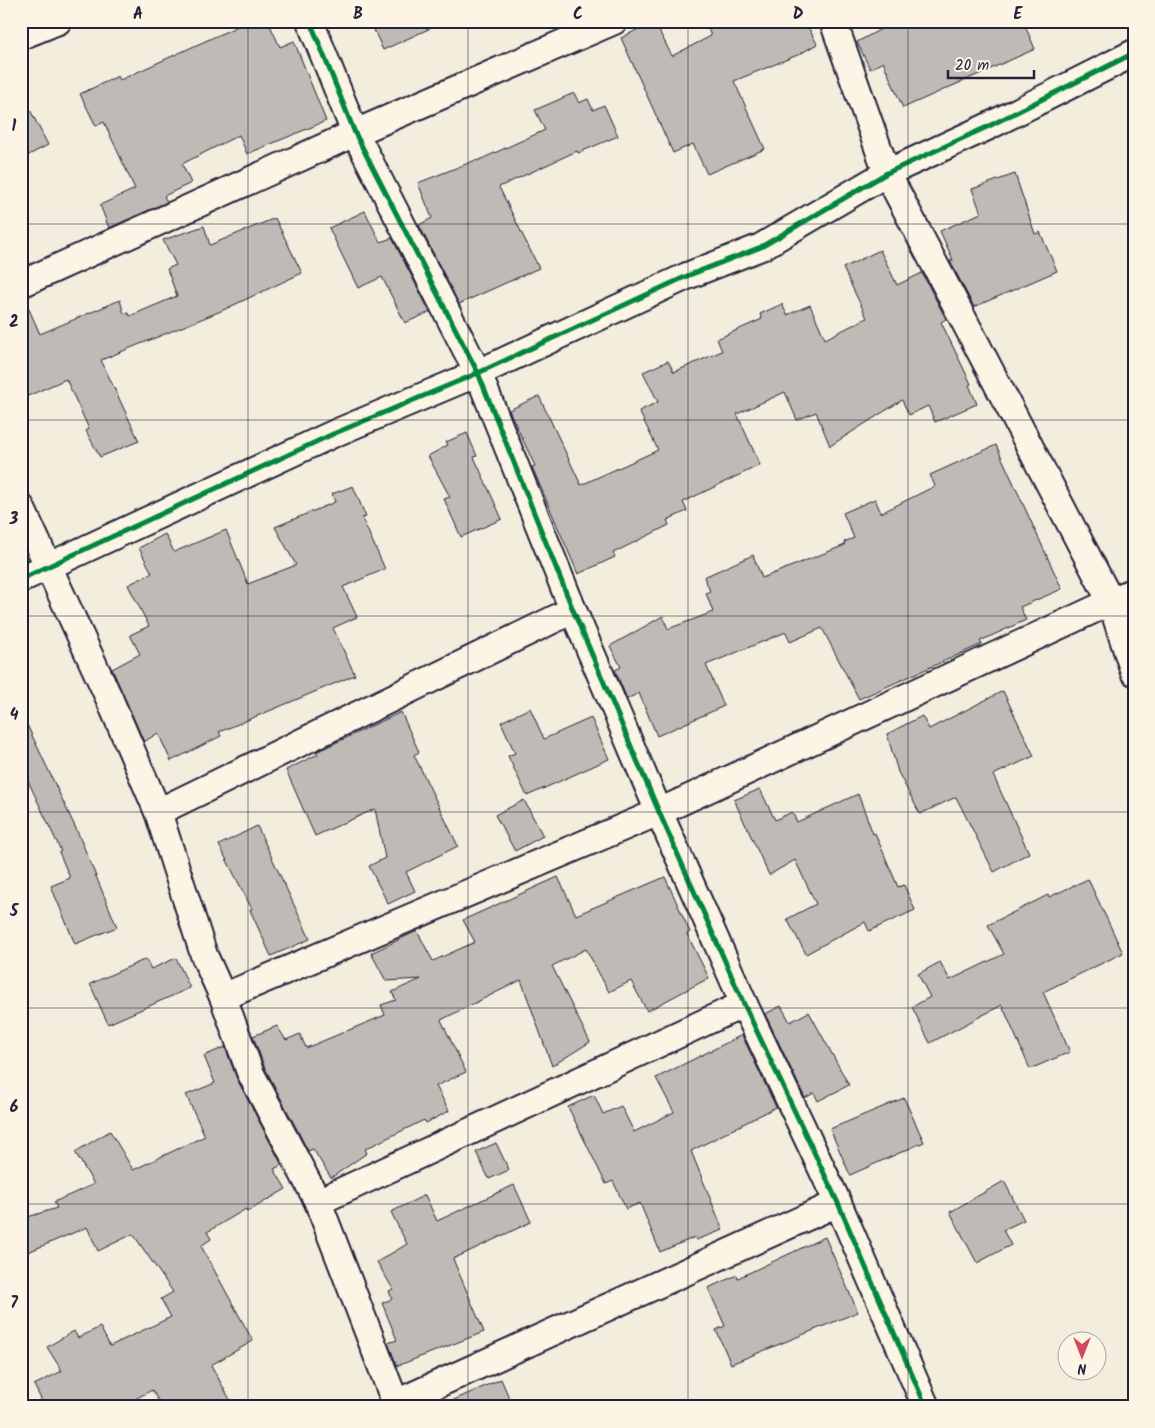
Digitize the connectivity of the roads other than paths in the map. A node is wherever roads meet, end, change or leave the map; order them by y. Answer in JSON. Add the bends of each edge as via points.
{"nodes":[{"id":1,"x":58,"y":21,"type":"edge"},
{"id":2,"x":310,"y":21,"type":"edge"},
{"id":3,"x":614,"y":21,"type":"edge"},
{"id":4,"x":833,"y":21,"type":"edge"},
{"id":5,"x":21,"y":36,"type":"edge"},
{"id":6,"x":1134,"y":53,"type":"edge"},
{"id":7,"x":355,"y":133,"type":"junction"},
{"id":8,"x":887,"y":173,"type":"junction"},
{"id":9,"x":21,"y":284,"type":"edge"},
{"id":10,"x":478,"y":373,"type":"junction"},
{"id":11,"x":21,"y":507,"type":"edge"},
{"id":12,"x":47,"y":566,"type":"junction"},
{"id":13,"x":21,"y":579,"type":"edge"},
{"id":14,"x":1122,"y":597,"type":"edge"},
{"id":15,"x":573,"y":610,"type":"junction"},
{"id":16,"x":1134,"y":672,"type":"edge"},
{"id":17,"x":158,"y":812,"type":"junction"},
{"id":18,"x":659,"y":812,"type":"junction"},
{"id":19,"x":223,"y":997,"type":"junction"},
{"id":20,"x":744,"y":1004,"type":"junction"},
{"id":21,"x":318,"y":1202,"type":"junction"},
{"id":22,"x":838,"y":1203,"type":"junction"},
{"id":23,"x":397,"y":1405,"type":"edge"},
{"id":24,"x":926,"y":1407,"type":"edge"}],
"edges":[{"from":1,"to":5,"type":"street"},
{"from":2,"to":7,"type":"street"},
{"from":3,"to":7,"type":"street"},
{"from":4,"to":8,"type":"street"},
{"from":6,"to":8,"type":"street","via":[[988,127]]},
{"from":7,"to":9,"type":"street"},
{"from":7,"to":10,"type":"street"},
{"from":8,"to":10,"type":"street","via":[[761,246],[687,276]]},
{"from":8,"to":14,"type":"street"},
{"from":10,"to":12,"type":"street","via":[[333,434]]},
{"from":10,"to":15,"type":"street"},
{"from":11,"to":12,"type":"street"},
{"from":12,"to":13,"type":"street"},
{"from":12,"to":17,"type":"street"},
{"from":14,"to":16,"type":"street"},
{"from":14,"to":18,"type":"street"},
{"from":15,"to":17,"type":"street"},
{"from":15,"to":18,"type":"street"},
{"from":17,"to":19,"type":"street","via":[[204,955]]},
{"from":18,"to":19,"type":"street"},
{"from":18,"to":20,"type":"street"},
{"from":19,"to":21,"type":"street","via":[[250,1072]]},
{"from":20,"to":21,"type":"street"},
{"from":20,"to":22,"type":"street"},
{"from":21,"to":23,"type":"street"},
{"from":22,"to":23,"type":"street"},
{"from":22,"to":24,"type":"street"}]}
